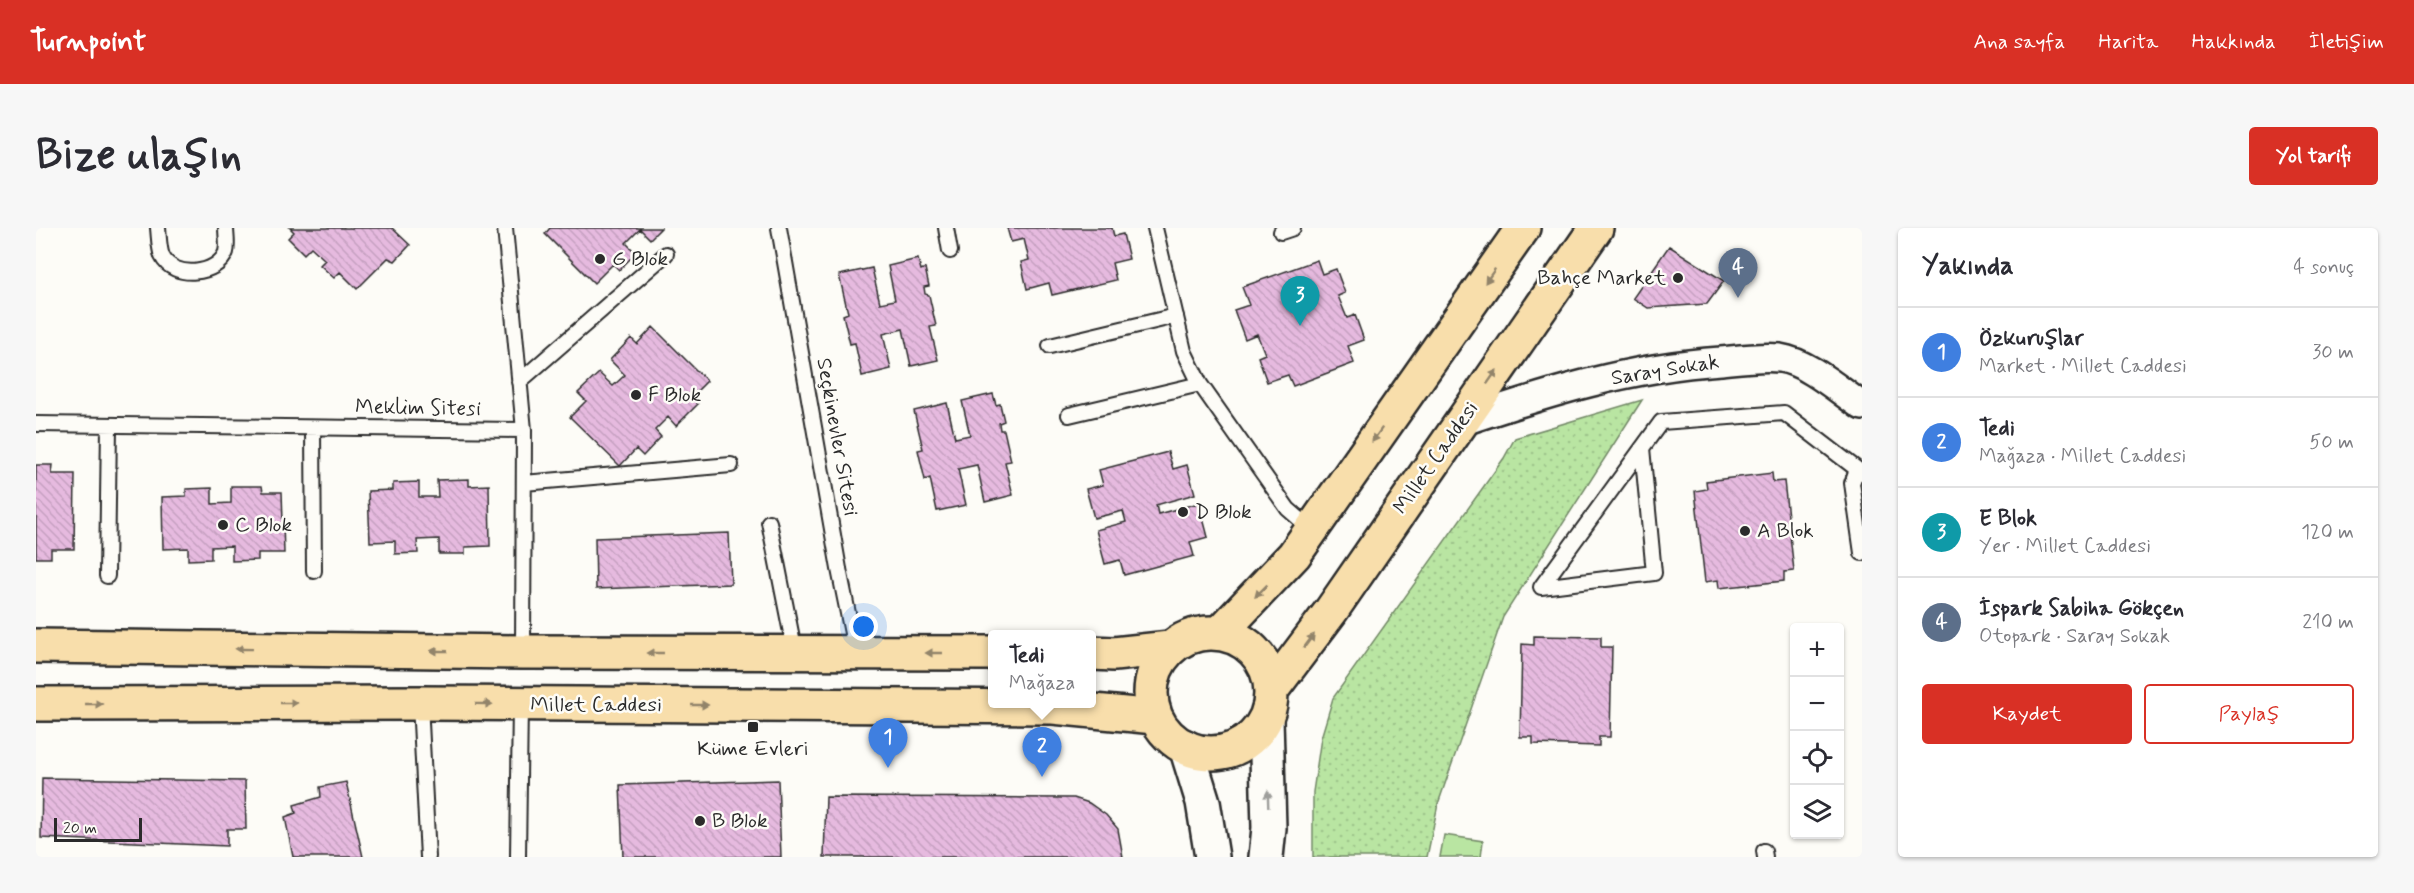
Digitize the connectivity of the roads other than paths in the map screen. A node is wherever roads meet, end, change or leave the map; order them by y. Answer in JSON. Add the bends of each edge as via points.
{"nodes":[{"id":1,"x":158,"y":228,"type":"edge"},
{"id":2,"x":226,"y":228,"type":"edge"},
{"id":3,"x":505,"y":228,"type":"edge"},
{"id":4,"x":779,"y":228,"type":"edge"},
{"id":5,"x":946,"y":228,"type":"edge"},
{"id":6,"x":1155,"y":228,"type":"edge"},
{"id":7,"x":1523,"y":228,"type":"edge"},
{"id":8,"x":1596,"y":228,"type":"edge"},
{"id":9,"x":950,"y":251,"type":"dead end"},
{"id":10,"x":666,"y":254,"type":"dead end"},
{"id":11,"x":1176,"y":316,"type":"junction"},
{"id":12,"x":1050,"y":346,"type":"dead end"},
{"id":13,"x":519,"y":382,"type":"junction"},
{"id":14,"x":1200,"y":384,"type":"junction"},
{"id":15,"x":1862,"y":406,"type":"edge"},
{"id":16,"x":1069,"y":415,"type":"dead end"},
{"id":17,"x":1461,"y":422,"type":"junction"},
{"id":18,"x":36,"y":424,"type":"edge"},
{"id":19,"x":109,"y":425,"type":"junction"},
{"id":20,"x":313,"y":428,"type":"junction"},
{"id":21,"x":524,"y":430,"type":"junction"},
{"id":22,"x":1642,"y":448,"type":"junction"},
{"id":23,"x":731,"y":465,"type":"dead end"},
{"id":24,"x":1859,"y":471,"type":"edge"},
{"id":25,"x":524,"y":483,"type":"junction"},
{"id":26,"x":770,"y":522,"type":"dead end"},
{"id":27,"x":1311,"y":529,"type":"junction"},
{"id":28,"x":1862,"y":553,"type":"edge"},
{"id":29,"x":314,"y":571,"type":"dead end"},
{"id":30,"x":107,"y":576,"type":"dead end"},
{"id":31,"x":1222,"y":632,"type":"junction"},
{"id":32,"x":36,"y":646,"type":"edge"},
{"id":33,"x":1170,"y":648,"type":"junction"},
{"id":34,"x":523,"y":652,"type":"junction"},
{"id":35,"x":795,"y":653,"type":"junction"},
{"id":36,"x":988,"y":653,"type":"edge"},
{"id":37,"x":1096,"y":653,"type":"edge"},
{"id":38,"x":856,"y":654,"type":"junction"},
{"id":39,"x":1273,"y":688,"type":"junction"},
{"id":40,"x":420,"y":703,"type":"junction"},
{"id":41,"x":36,"y":704,"type":"edge"},
{"id":42,"x":520,"y":704,"type":"junction"},
{"id":43,"x":988,"y":707,"type":"edge"},
{"id":44,"x":1063,"y":708,"type":"edge"},
{"id":45,"x":1155,"y":717,"type":"junction"},
{"id":46,"x":1266,"y":719,"type":"junction"},
{"id":47,"x":1186,"y":747,"type":"junction"},
{"id":48,"x":428,"y":857,"type":"edge"},
{"id":49,"x":518,"y":857,"type":"edge"},
{"id":50,"x":1212,"y":857,"type":"edge"},
{"id":51,"x":1266,"y":857,"type":"edge"}],
"edges":[{"from":1,"to":2,"type":"lane","via":[[163,258],[171,266],[195,272],[205,270],[227,251]]},
{"from":3,"to":13,"type":"lane"},
{"from":4,"to":38,"type":"lane","name":"Seçkinevler Sitesi"},
{"from":5,"to":9,"type":"lane"},
{"from":6,"to":11,"type":"lane"},
{"from":7,"to":27,"type":"main road","one_way":true},
{"from":17,"to":8,"type":"main road","name":"Millet Caddesi","one_way":true},
{"from":10,"to":13,"type":"lane"},
{"from":11,"to":12,"type":"lane"},
{"from":11,"to":14,"type":"lane","via":[[1184,351]]},
{"from":13,"to":21,"type":"lane"},
{"from":14,"to":16,"type":"lane"},
{"from":14,"to":27,"type":"lane","via":[[1288,509]]},
{"from":15,"to":17,"type":"street","name":"Saray Sokak","via":[[1809,369],[1781,358],[1742,359],[1652,367],[1543,395]]},
{"from":39,"to":17,"type":"main road","name":"Millet Caddesi","one_way":true},
{"from":18,"to":19,"type":"lane","name":"Meklim Sitesi"},
{"from":19,"to":20,"type":"lane","name":"Meklim Sitesi"},
{"from":19,"to":30,"type":"lane"},
{"from":20,"to":21,"type":"lane","name":"Meklim Sitesi"},
{"from":20,"to":29,"type":"lane"},
{"from":21,"to":25,"type":"lane"},
{"from":22,"to":22,"type":"lane","via":[[1568,550],[1541,587],[1654,573]]},
{"from":22,"to":24,"type":"lane","via":[[1661,422],[1784,413]]},
{"from":23,"to":25,"type":"lane"},
{"from":24,"to":28,"type":"lane","via":[[1852,483]]},
{"from":25,"to":34,"type":"lane"},
{"from":26,"to":35,"type":"lane"},
{"from":27,"to":31,"type":"main road","one_way":true,"via":[[1280,573]]},
{"from":31,"to":33,"type":"main road","via":[[1184,638]]},
{"from":31,"to":39,"type":"main road","via":[[1247,644],[1261,659]]},
{"from":34,"to":32,"type":"main road","one_way":true},
{"from":33,"to":37,"type":"main road"},
{"from":33,"to":45,"type":"main road","via":[[1158,662],[1151,680],[1150,699]]},
{"from":35,"to":34,"type":"main road","one_way":true},
{"from":35,"to":38,"type":"main road"},
{"from":36,"to":38,"type":"main road","one_way":true},
{"from":39,"to":46,"type":"main road","via":[[1272,707]]},
{"from":41,"to":40,"type":"main road","name":"Millet Caddesi","one_way":true},
{"from":40,"to":42,"type":"main road","name":"Millet Caddesi","one_way":true},
{"from":40,"to":48,"type":"lane"},
{"from":42,"to":43,"type":"main road","name":"Millet Caddesi","one_way":true},
{"from":42,"to":49,"type":"lane"},
{"from":44,"to":45,"type":"main road","name":"Millet Caddesi","one_way":true},
{"from":45,"to":47,"type":"main road","via":[[1166,733]]},
{"from":46,"to":47,"type":"main road","via":[[1253,736],[1236,748],[1217,753]]},
{"from":51,"to":46,"type":"street","one_way":true},
{"from":47,"to":50,"type":"street","via":[[1203,802]]}]}
